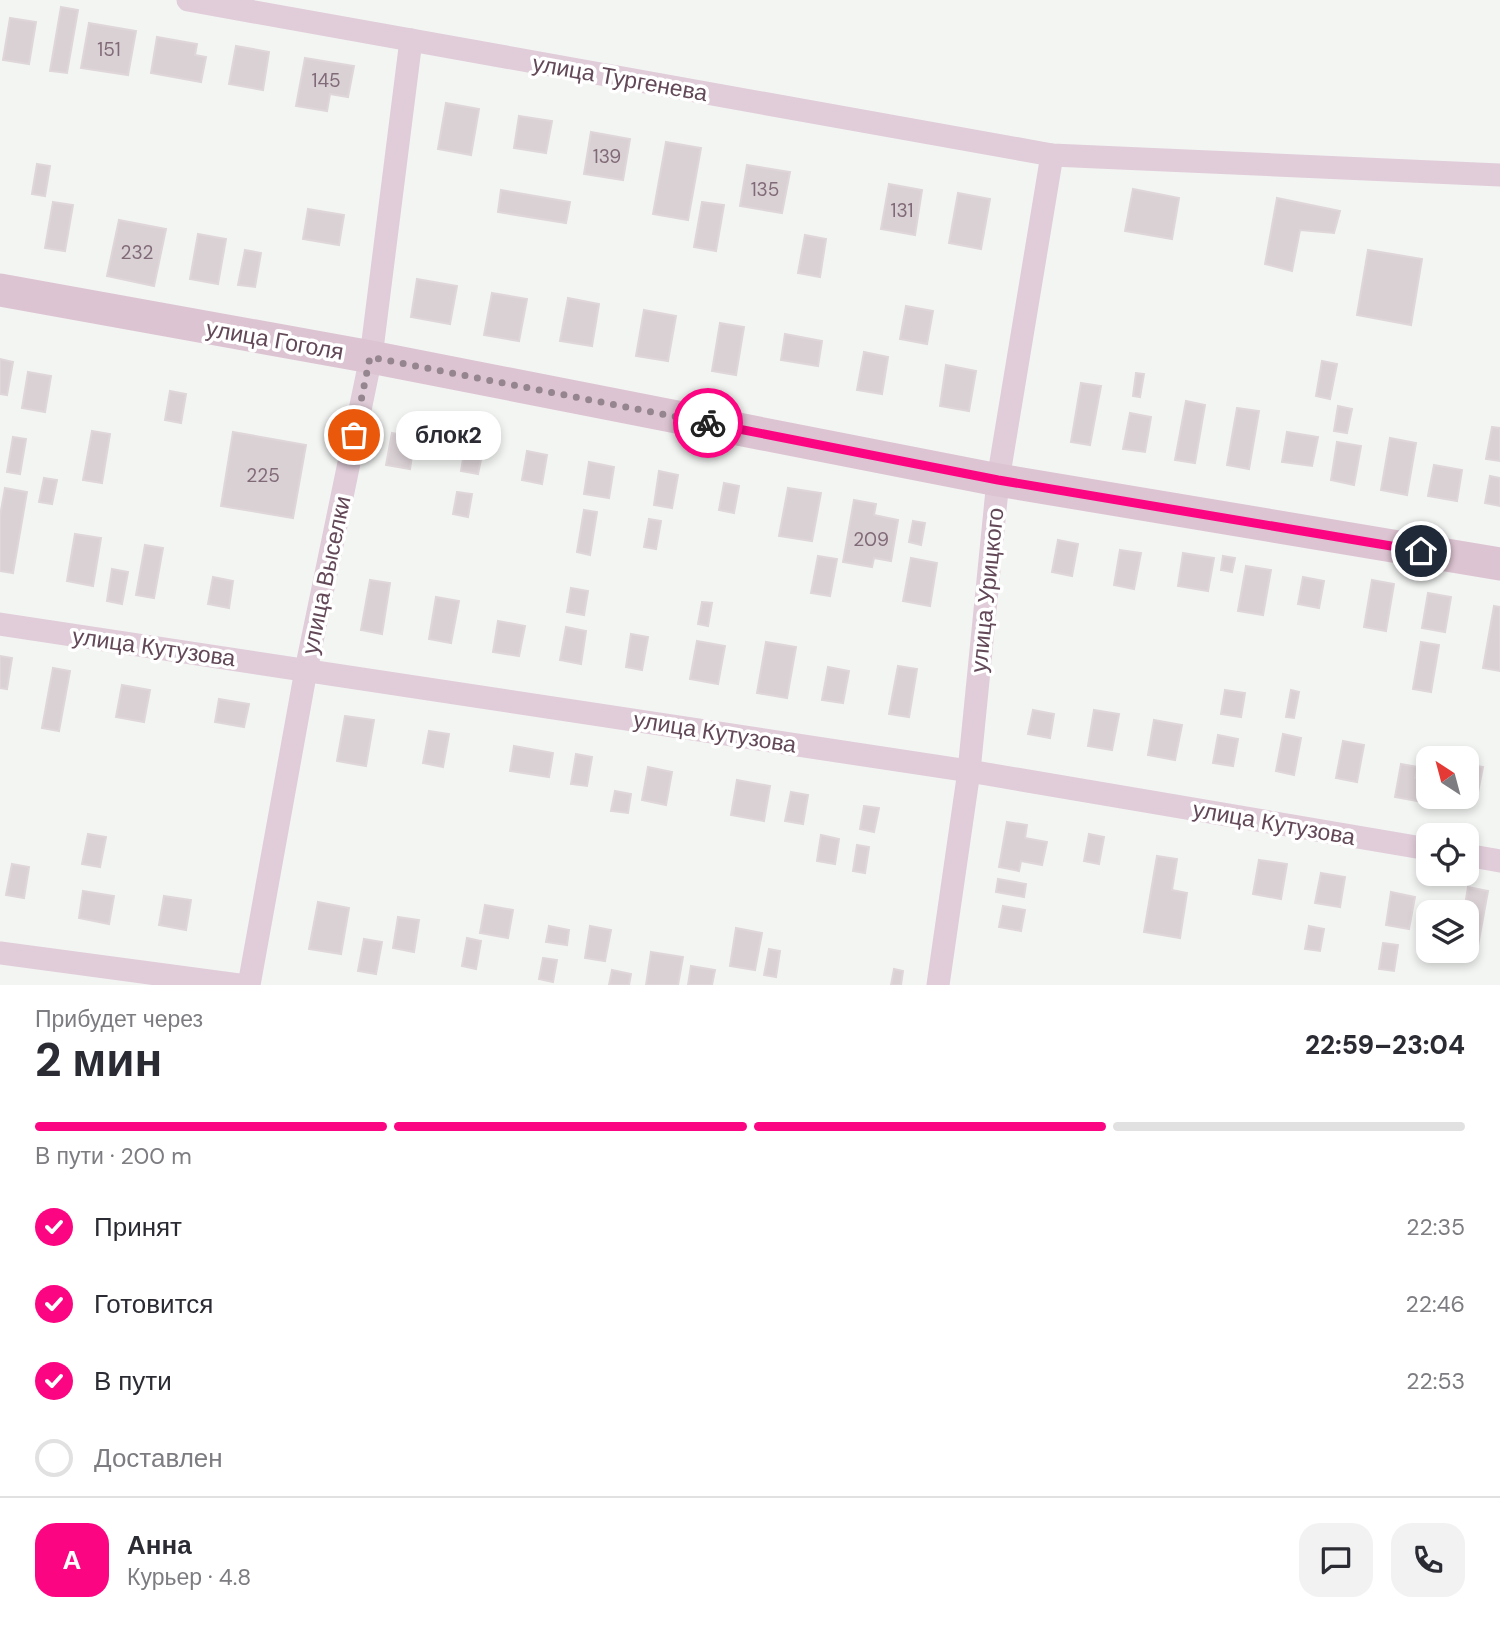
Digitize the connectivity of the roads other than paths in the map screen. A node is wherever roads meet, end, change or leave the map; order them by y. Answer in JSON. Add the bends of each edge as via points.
{"nodes":[{"id":1,"x":188,"y":0,"type":"edge"},
{"id":2,"x":411,"y":40,"type":"junction"},
{"id":3,"x":1052,"y":155,"type":"junction"},
{"id":4,"x":1500,"y":175,"type":"edge"},
{"id":5,"x":0,"y":290,"type":"edge"},
{"id":6,"x":370,"y":357,"type":"junction"},
{"id":7,"x":998,"y":480,"type":"junction"},
{"id":8,"x":1500,"y":564,"type":"edge"},
{"id":9,"x":0,"y":624,"type":"edge"},
{"id":10,"x":306,"y":670,"type":"junction"},
{"id":11,"x":969,"y":771,"type":"junction"},
{"id":12,"x":1416,"y":847,"type":"edge"},
{"id":13,"x":1479,"y":857,"type":"edge"},
{"id":14,"x":1500,"y":861,"type":"edge"},
{"id":15,"x":0,"y":953,"type":"edge"},
{"id":16,"x":239,"y":985,"type":"edge"},
{"id":17,"x":249,"y":985,"type":"edge"},
{"id":18,"x":938,"y":985,"type":"edge"}],
"edges":[{"from":1,"to":2,"type":"street","name":"улица Тургенева"},
{"from":2,"to":3,"type":"street","name":"улица Тургенева"},
{"from":2,"to":6,"type":"street","name":"улица Выселки"},
{"from":3,"to":4,"type":"street","name":"улица Тургенева"},
{"from":3,"to":7,"type":"street","name":"улица Урицкого"},
{"from":5,"to":6,"type":"main road","name":"улица Гоголя"},
{"from":6,"to":7,"type":"main road","name":"улица Гоголя"},
{"from":6,"to":10,"type":"street","name":"улица Выселки"},
{"from":7,"to":8,"type":"main road","name":"улица Гоголя"},
{"from":7,"to":11,"type":"street","name":"улица Урицкого"},
{"from":9,"to":10,"type":"street","name":"улица Кутузова"},
{"from":10,"to":11,"type":"street","name":"улица Кутузова"},
{"from":10,"to":17,"type":"street","name":"улица Выселки"},
{"from":11,"to":12,"type":"street","name":"улица Кутузова"},
{"from":11,"to":18,"type":"street","name":"улица Урицкого"},
{"from":13,"to":14,"type":"street"},
{"from":15,"to":16,"type":"street"}]}
